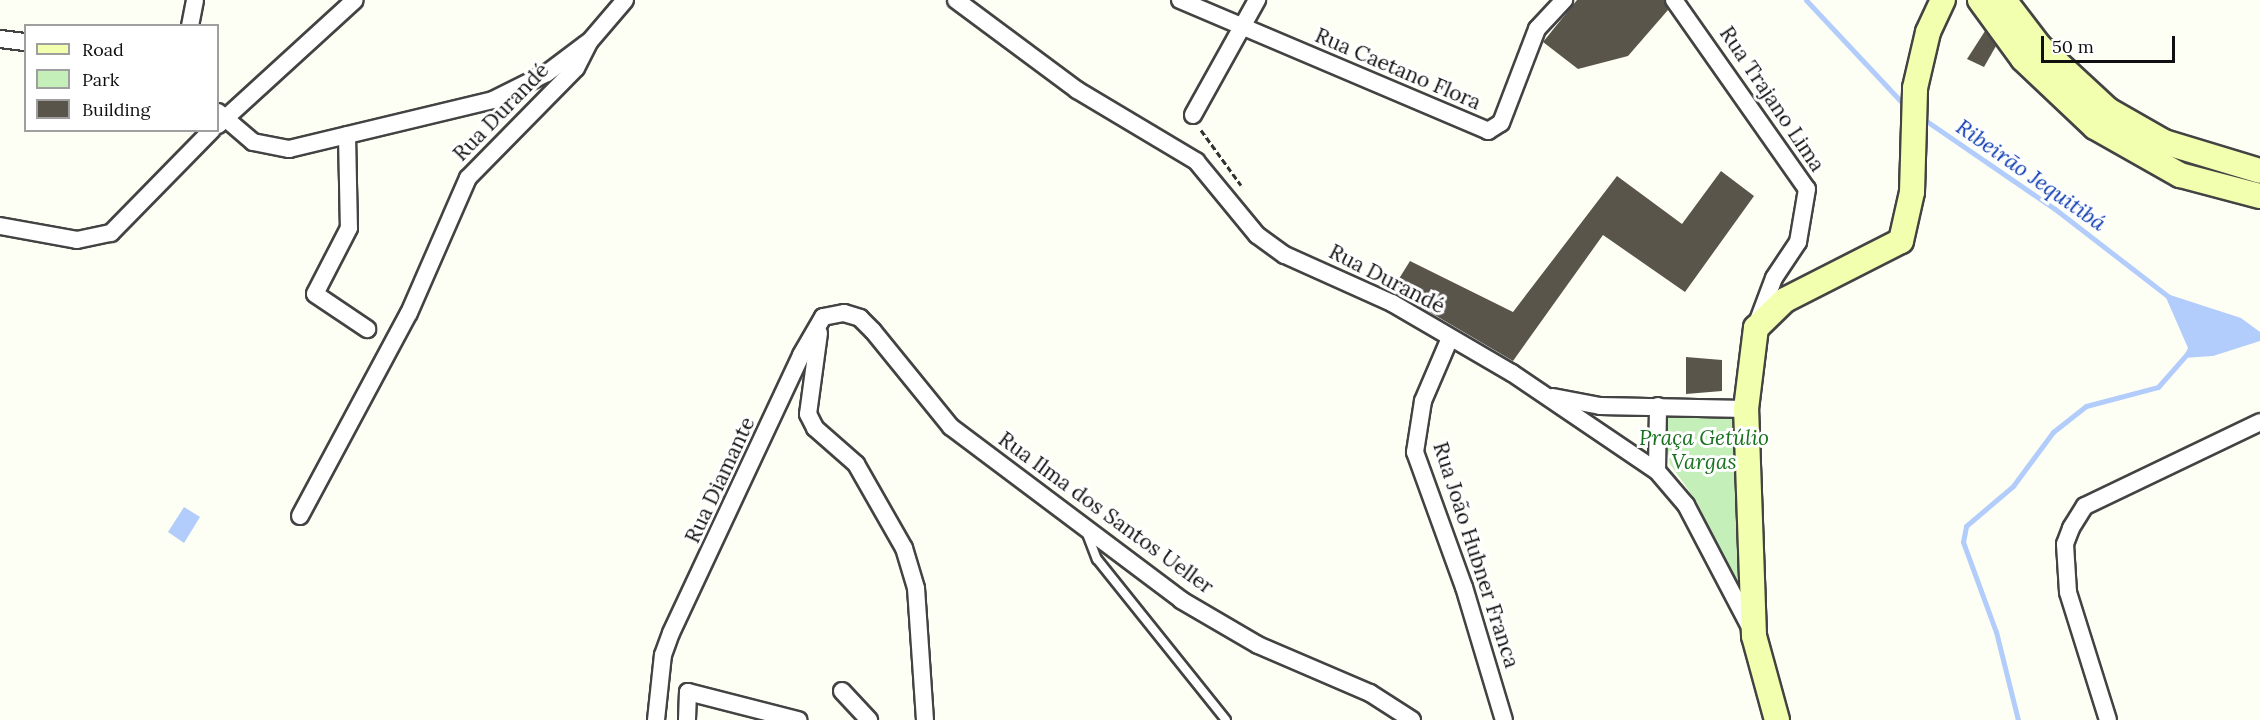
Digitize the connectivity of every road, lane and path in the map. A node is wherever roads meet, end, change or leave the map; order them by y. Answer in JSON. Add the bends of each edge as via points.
{"nodes":[{"id":1,"x":195,"y":0,"type":"edge"},
{"id":2,"x":355,"y":0,"type":"edge"},
{"id":3,"x":625,"y":0,"type":"edge"},
{"id":4,"x":956,"y":0,"type":"edge"},
{"id":5,"x":1180,"y":0,"type":"edge"},
{"id":6,"x":1257,"y":0,"type":"edge"},
{"id":7,"x":1564,"y":0,"type":"edge"},
{"id":8,"x":1674,"y":0,"type":"edge"},
{"id":9,"x":1943,"y":0,"type":"edge"},
{"id":10,"x":1980,"y":0,"type":"edge"},
{"id":11,"x":2004,"y":0,"type":"edge"},
{"id":12,"x":190,"y":24,"type":"edge"},
{"id":13,"x":1241,"y":26,"type":"junction"},
{"id":14,"x":0,"y":39,"type":"edge"},
{"id":15,"x":590,"y":41,"type":"junction"},
{"id":16,"x":24,"y":42,"type":"edge"},
{"id":17,"x":1193,"y":115,"type":"joint"},
{"id":18,"x":219,"y":121,"type":"edge"},
{"id":19,"x":219,"y":123,"type":"edge"},
{"id":20,"x":208,"y":132,"type":"edge"},
{"id":21,"x":347,"y":135,"type":"junction"},
{"id":22,"x":2157,"y":138,"type":"junction"},
{"id":23,"x":2145,"y":159,"type":"junction"},
{"id":24,"x":2260,"y":171,"type":"edge"},
{"id":25,"x":1244,"y":189,"type":"dead end"},
{"id":26,"x":2260,"y":196,"type":"edge"},
{"id":27,"x":0,"y":226,"type":"edge"},
{"id":28,"x":823,"y":318,"type":"junction"},
{"id":29,"x":1756,"y":328,"type":"junction"},
{"id":30,"x":367,"y":329,"type":"dead end"},
{"id":31,"x":1450,"y":338,"type":"junction"},
{"id":32,"x":1547,"y":396,"type":"junction"},
{"id":33,"x":1658,"y":406,"type":"junction"},
{"id":34,"x":1746,"y":410,"type":"junction"},
{"id":35,"x":2260,"y":422,"type":"edge"},
{"id":36,"x":1657,"y":471,"type":"junction"},
{"id":37,"x":300,"y":516,"type":"dead end"},
{"id":38,"x":1081,"y":520,"type":"junction"},
{"id":39,"x":1754,"y":636,"type":"junction"},
{"id":40,"x":842,"y":691,"type":"dead end"},
{"id":41,"x":656,"y":720,"type":"edge"},
{"id":42,"x":687,"y":720,"type":"edge"},
{"id":43,"x":798,"y":720,"type":"edge"},
{"id":44,"x":869,"y":720,"type":"edge"},
{"id":45,"x":925,"y":720,"type":"edge"},
{"id":46,"x":1226,"y":720,"type":"edge"},
{"id":47,"x":1412,"y":720,"type":"edge"},
{"id":48,"x":1504,"y":720,"type":"edge"},
{"id":49,"x":1777,"y":720,"type":"edge"},
{"id":50,"x":2108,"y":720,"type":"edge"}],
"edges":[{"from":1,"to":12,"type":"street"},
{"from":2,"to":18,"type":"street"},
{"from":3,"to":15,"type":"street","name":"Rua Durandé"},
{"from":4,"to":31,"type":"street","name":"Rua Durandé","via":[[1077,90],[1196,161],[1257,235],[1276,248],[1392,303]]},
{"from":5,"to":13,"type":"street","name":"Rua Caetano Flora"},
{"from":6,"to":13,"type":"street"},
{"from":7,"to":13,"type":"street","name":"Rua Caetano Flora","via":[[1537,29],[1501,123],[1488,130]]},
{"from":8,"to":29,"type":"street","name":"Rua Trajano Lima","via":[[1807,189],[1798,242],[1774,278]]},
{"from":9,"to":29,"type":"street","via":[[1928,32],[1915,88],[1911,203],[1900,241],[1785,300]]},
{"from":10,"to":23,"type":"street","via":[[2023,59],[2064,102]]},
{"from":11,"to":22,"type":"street","via":[[2077,84],[2108,110]]},
{"from":13,"to":17,"type":"street"},
{"from":14,"to":16,"type":"street"},
{"from":15,"to":21,"type":"street","via":[[547,73],[493,100]]},
{"from":15,"to":37,"type":"street","name":"Rua Durandé","via":[[576,68],[468,178],[409,313]]},
{"from":17,"to":25,"type":"path"},
{"from":19,"to":21,"type":"street","via":[[272,148]]},
{"from":20,"to":27,"type":"street","via":[[111,233],[77,240]]},
{"from":21,"to":30,"type":"street","via":[[349,228],[315,294]]},
{"from":22,"to":23,"type":"street"},
{"from":22,"to":24,"type":"street"},
{"from":23,"to":26,"type":"street","via":[[2180,175]]},
{"from":28,"to":38,"type":"street","name":"Rua Ilma dos Santos Ueller","via":[[844,313],[860,318],[951,427]]},
{"from":28,"to":41,"type":"street","name":"Rua Diamante","via":[[671,633],[663,655]]},
{"from":28,"to":45,"type":"street","via":[[808,414],[815,428],[856,464],[904,548],[916,588]]},
{"from":29,"to":34,"type":"street"},
{"from":31,"to":32,"type":"street","name":"Rua Durandé"},
{"from":31,"to":48,"type":"street","name":"Rua João Hubner Franca","via":[[1423,401],[1415,452],[1464,588]]},
{"from":32,"to":33,"type":"street","via":[[1600,406]]},
{"from":32,"to":36,"type":"street","name":"Rua Durandé"},
{"from":33,"to":34,"type":"street"},
{"from":33,"to":36,"type":"street"},
{"from":34,"to":39,"type":"street"},
{"from":35,"to":50,"type":"street","via":[[2085,506],[2072,528],[2065,544],[2068,592]]},
{"from":36,"to":39,"type":"street","name":"Rua Durandé","via":[[1702,532]]},
{"from":38,"to":46,"type":"lane","via":[[1097,559]]},
{"from":38,"to":47,"type":"street","name":"Rua Ilma dos Santos Ueller","via":[[1181,600],[1258,645],[1370,693]]},
{"from":39,"to":49,"type":"street"},
{"from":40,"to":44,"type":"street"},
{"from":42,"to":43,"type":"street","via":[[688,692]]}]}
